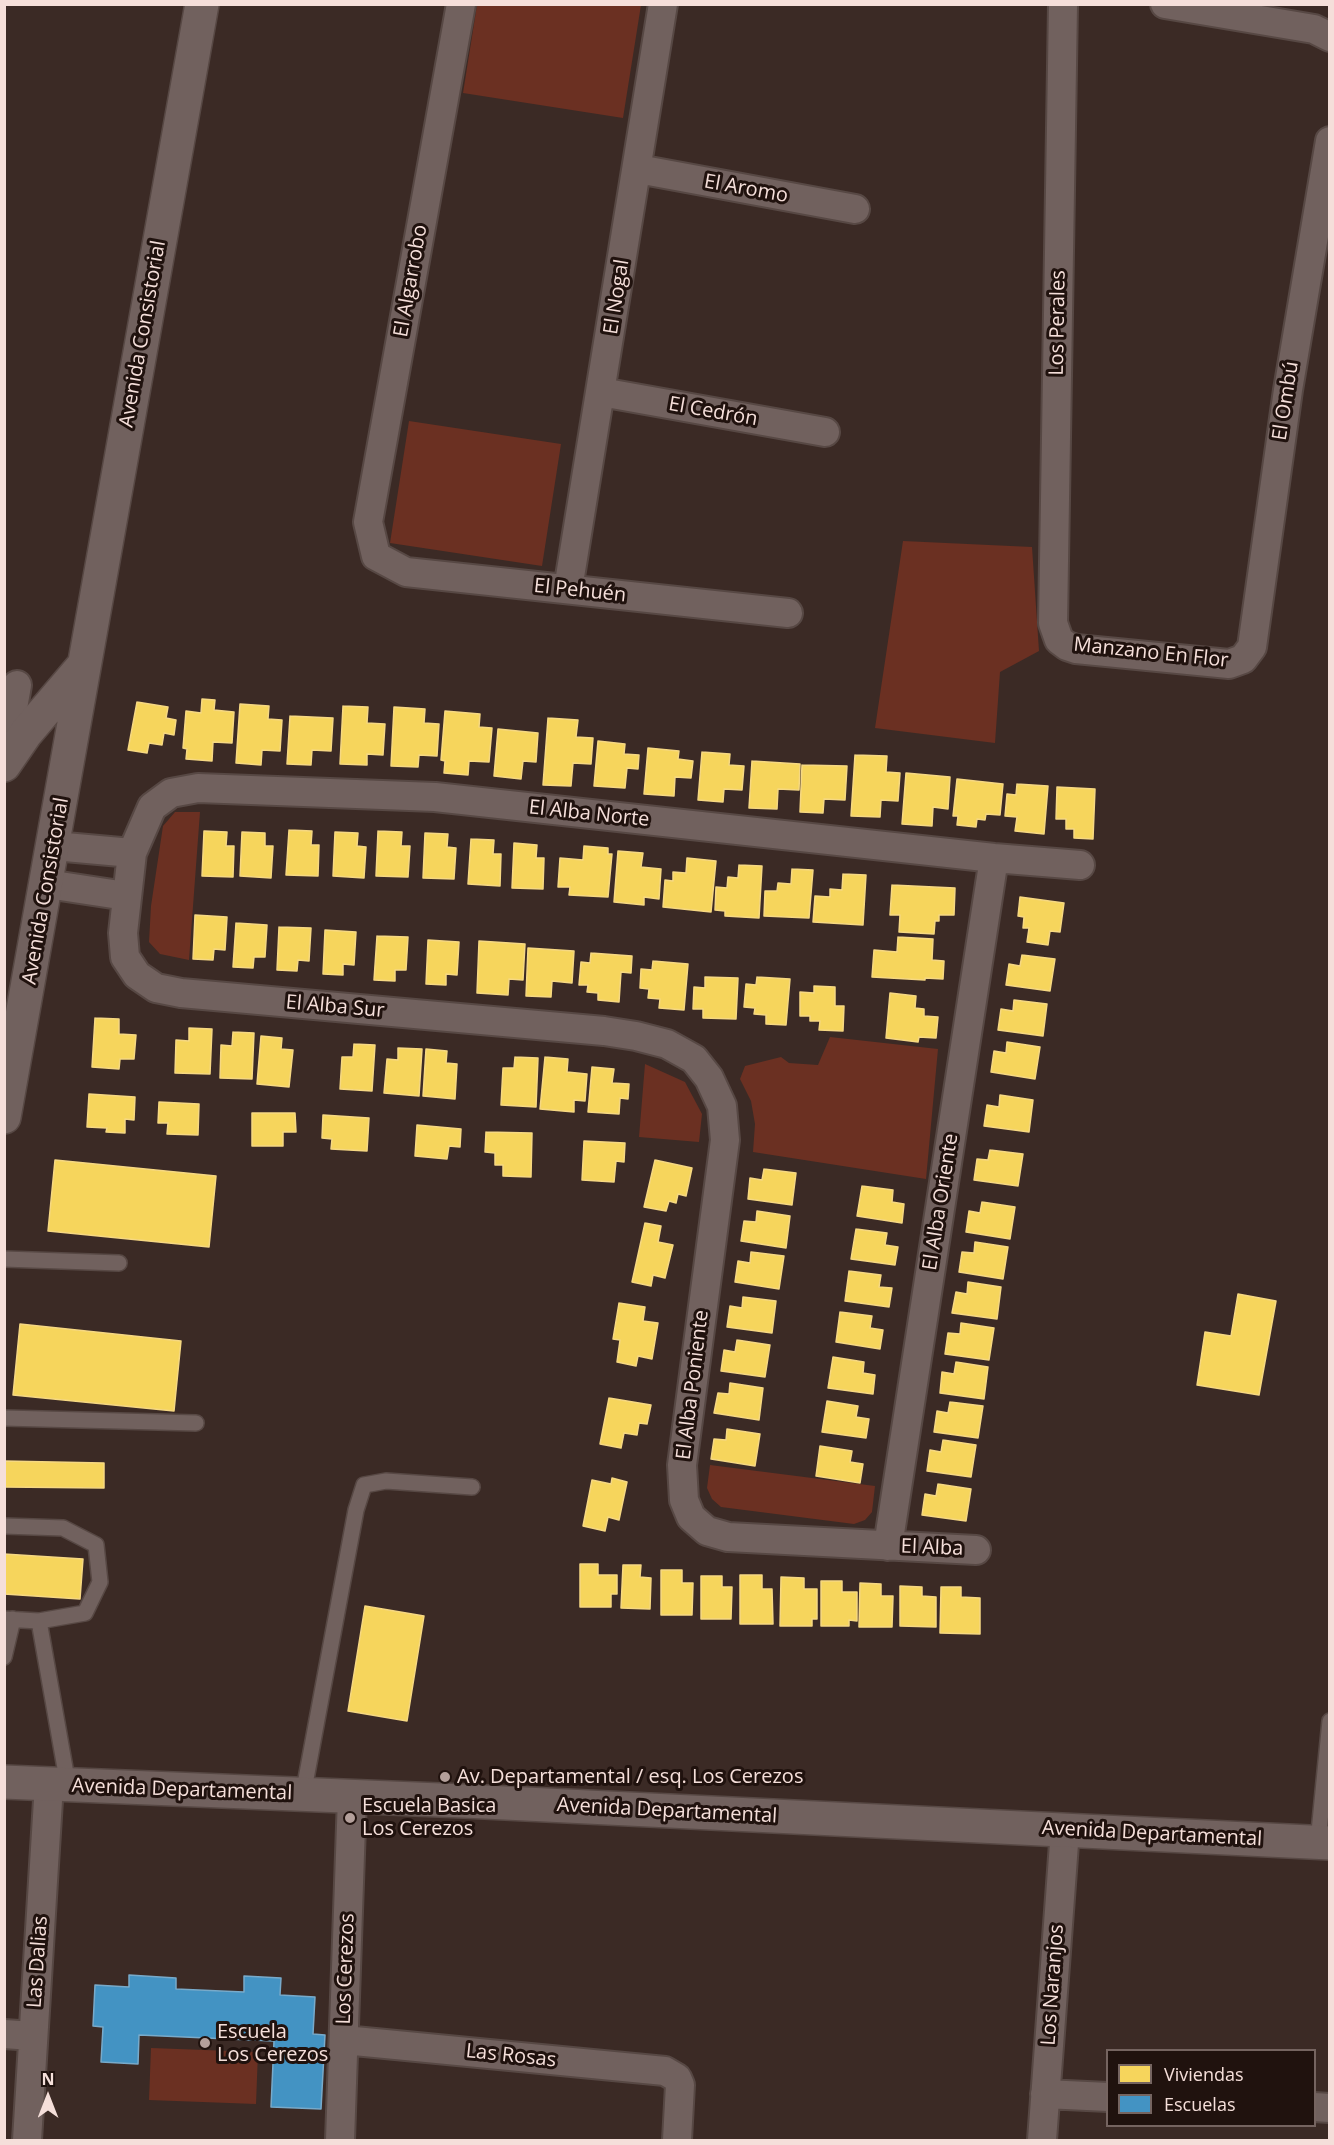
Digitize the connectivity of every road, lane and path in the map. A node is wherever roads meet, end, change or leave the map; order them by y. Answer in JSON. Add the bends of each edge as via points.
{"nodes":[{"id":1,"x":202,"y":4,"type":"edge"},
{"id":2,"x":461,"y":4,"type":"edge"},
{"id":3,"x":663,"y":4,"type":"edge"},
{"id":4,"x":1063,"y":4,"type":"edge"},
{"id":5,"x":1165,"y":4,"type":"edge"},
{"id":6,"x":1329,"y":37,"type":"edge"},
{"id":7,"x":1329,"y":141,"type":"edge"},
{"id":8,"x":638,"y":169,"type":"junction"},
{"id":9,"x":855,"y":209,"type":"dead end"},
{"id":10,"x":601,"y":392,"type":"junction"},
{"id":11,"x":825,"y":432,"type":"dead end"},
{"id":12,"x":376,"y":556,"type":"joint"},
{"id":13,"x":568,"y":589,"type":"junction"},
{"id":14,"x":788,"y":613,"type":"dead end"},
{"id":15,"x":1059,"y":640,"type":"joint"},
{"id":16,"x":1243,"y":659,"type":"joint"},
{"id":17,"x":85,"y":663,"type":"junction"},
{"id":18,"x":17,"y":686,"type":"dead end"},
{"id":19,"x":26,"y":733,"type":"junction"},
{"id":20,"x":4,"y":760,"type":"edge"},
{"id":21,"x":4,"y":765,"type":"edge"},
{"id":22,"x":66,"y":773,"type":"junction"},
{"id":23,"x":54,"y":846,"type":"junction"},
{"id":24,"x":132,"y":853,"type":"junction"},
{"id":25,"x":994,"y":858,"type":"junction"},
{"id":26,"x":1080,"y":865,"type":"dead end"},
{"id":27,"x":47,"y":884,"type":"junction"},
{"id":28,"x":126,"y":896,"type":"junction"},
{"id":29,"x":13,"y":1035,"type":"edge"},
{"id":30,"x":694,"y":1059,"type":"joint"},
{"id":31,"x":4,"y":1118,"type":"edge"},
{"id":32,"x":4,"y":1259,"type":"edge"},
{"id":33,"x":119,"y":1263,"type":"dead end"},
{"id":34,"x":4,"y":1418,"type":"edge"},
{"id":35,"x":196,"y":1423,"type":"dead end"},
{"id":36,"x":472,"y":1487,"type":"dead end"},
{"id":37,"x":4,"y":1526,"type":"edge"},
{"id":38,"x":888,"y":1546,"type":"junction"},
{"id":39,"x":976,"y":1550,"type":"dead end"},
{"id":40,"x":9,"y":1619,"type":"edge"},
{"id":41,"x":39,"y":1621,"type":"junction"},
{"id":42,"x":4,"y":1656,"type":"edge"},
{"id":43,"x":1329,"y":1720,"type":"edge"},
{"id":44,"x":4,"y":1782,"type":"edge"},
{"id":45,"x":59,"y":1785,"type":"junction"},
{"id":46,"x":303,"y":1795,"type":"junction"},
{"id":47,"x":352,"y":1797,"type":"junction"},
{"id":48,"x":1065,"y":1830,"type":"junction"},
{"id":49,"x":1324,"y":1843,"type":"edge"},
{"id":50,"x":4,"y":2034,"type":"edge"},
{"id":51,"x":33,"y":2036,"type":"junction"},
{"id":52,"x":344,"y":2040,"type":"junction"},
{"id":53,"x":1045,"y":2094,"type":"junction"},
{"id":54,"x":1106,"y":2097,"type":"edge"},
{"id":55,"x":27,"y":2140,"type":"edge"},
{"id":56,"x":340,"y":2140,"type":"edge"},
{"id":57,"x":677,"y":2140,"type":"edge"},
{"id":58,"x":1042,"y":2140,"type":"edge"}],
"edges":[{"from":1,"to":17,"type":"street","name":"Avenida Consistorial"},
{"from":2,"to":12,"type":"street","name":"El Algarrobo","via":[[368,522]]},
{"from":3,"to":8,"type":"street","name":"El Nogal"},
{"from":4,"to":15,"type":"street","name":"Los Perales","via":[[1053,624]]},
{"from":5,"to":6,"type":"street","via":[[1314,29]]},
{"from":7,"to":16,"type":"street","name":"El Ombú","via":[[1288,390],[1254,641]]},
{"from":8,"to":9,"type":"street","name":"El Aromo"},
{"from":8,"to":10,"type":"street","name":"El Nogal"},
{"from":10,"to":11,"type":"street","name":"El Cedrón"},
{"from":10,"to":13,"type":"street","name":"El Nogal"},
{"from":12,"to":13,"type":"street","name":"El Pehuén","via":[[406,572]]},
{"from":13,"to":14,"type":"street","name":"El Pehuén"},
{"from":15,"to":16,"type":"street","name":"Manzano En Flor","via":[[1076,649],[1221,664]]},
{"from":17,"to":19,"type":"street"},
{"from":17,"to":22,"type":"street","name":"Avenida Consistorial"},
{"from":18,"to":20,"type":"street"},
{"from":19,"to":21,"type":"street"},
{"from":19,"to":22,"type":"street","via":[[50,738],[58,746]]},
{"from":22,"to":23,"type":"street","name":"Avenida Consistorial"},
{"from":23,"to":24,"type":"street"},
{"from":23,"to":27,"type":"street","name":"Avenida Consistorial"},
{"from":24,"to":25,"type":"street","name":"El Alba Norte","via":[[152,807],[171,793],[198,788],[435,797]]},
{"from":24,"to":28,"type":"street","name":"El Alba Norte"},
{"from":25,"to":26,"type":"street","name":"El Alba Norte"},
{"from":25,"to":38,"type":"street","name":"El Alba Oriente"},
{"from":27,"to":28,"type":"street"},
{"from":27,"to":29,"type":"street","name":"Avenida Consistorial"},
{"from":28,"to":30,"type":"street","name":"El Alba Sur","via":[[125,957],[137,975],[156,987],[181,993],[604,1031],[667,1044]]},
{"from":29,"to":31,"type":"street","name":"Avenida Consistorial"},
{"from":30,"to":38,"type":"street","name":"El Alba Poniente","via":[[709,1078],[722,1106],[725,1140],[682,1465],[687,1509],[706,1531],[728,1537]]},
{"from":32,"to":33,"type":"lane"},
{"from":34,"to":35,"type":"lane"},
{"from":36,"to":46,"type":"lane","via":[[386,1481],[364,1485],[356,1510]]},
{"from":37,"to":41,"type":"lane","via":[[63,1528],[96,1545],[100,1582],[85,1613]]},
{"from":38,"to":39,"type":"street","name":"El Alba"},
{"from":40,"to":41,"type":"lane"},
{"from":40,"to":42,"type":"lane"},
{"from":41,"to":45,"type":"lane"},
{"from":43,"to":49,"type":"lane"},
{"from":44,"to":45,"type":"street","name":"Avenida Departamental"},
{"from":45,"to":46,"type":"street","name":"Avenida Departamental"},
{"from":45,"to":51,"type":"street","name":"Las Dalias"},
{"from":46,"to":47,"type":"street","name":"Avenida Departamental"},
{"from":47,"to":48,"type":"street","name":"Avenida Departamental"},
{"from":47,"to":52,"type":"street","name":"Los Cerezos"},
{"from":48,"to":49,"type":"street","name":"Avenida Departamental"},
{"from":48,"to":53,"type":"street","name":"Los Naranjos"},
{"from":50,"to":51,"type":"street"},
{"from":51,"to":55,"type":"street","name":"Las Dalias"},
{"from":52,"to":56,"type":"street","name":"Los Cerezos"},
{"from":52,"to":57,"type":"street","name":"Las Rosas","via":[[665,2071],[676,2078],[681,2092]]},
{"from":53,"to":54,"type":"street"},
{"from":53,"to":58,"type":"street","name":"Los Naranjos"}]}
